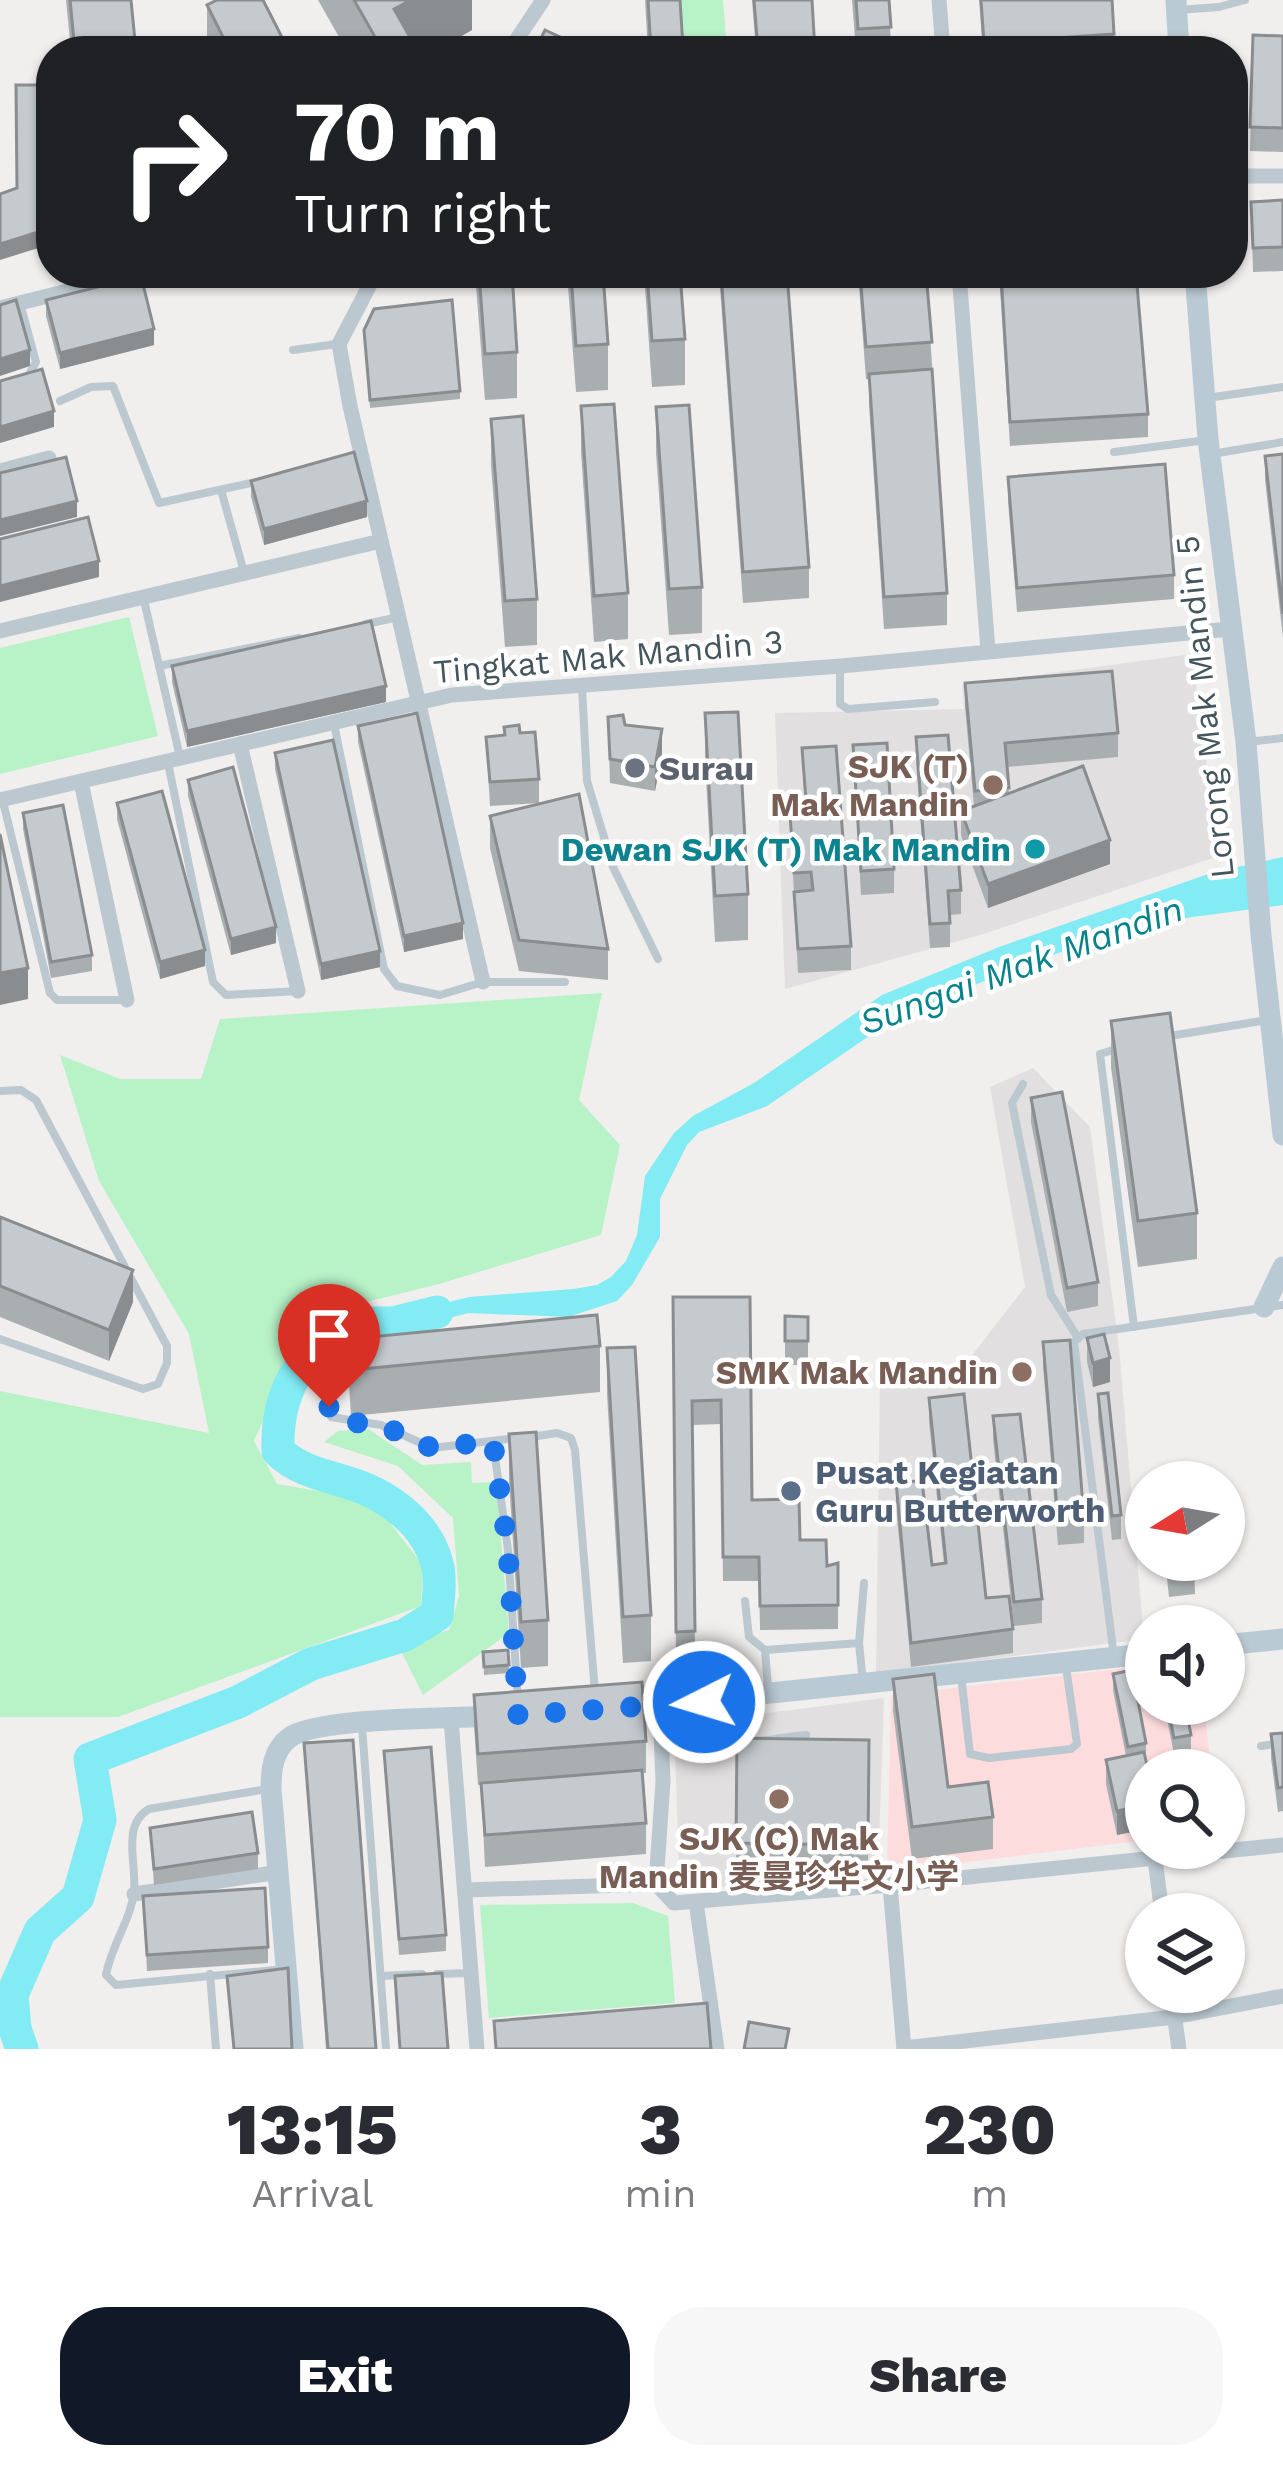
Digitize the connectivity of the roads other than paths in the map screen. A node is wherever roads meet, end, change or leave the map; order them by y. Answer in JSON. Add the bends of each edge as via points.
{"nodes":[{"id":1,"x":939,"y":0,"type":"edge"},
{"id":2,"x":1245,"y":0,"type":"edge"},
{"id":3,"x":1222,"y":3,"type":"edge"},
{"id":4,"x":533,"y":4,"type":"edge"},
{"id":5,"x":1176,"y":5,"type":"edge"},
{"id":6,"x":517,"y":36,"type":"edge"},
{"id":7,"x":942,"y":36,"type":"edge"},
{"id":8,"x":1178,"y":36,"type":"edge"},
{"id":9,"x":1248,"y":176,"type":"edge"},
{"id":10,"x":1283,"y":176,"type":"edge"},
{"id":11,"x":78,"y":288,"type":"edge"},
{"id":12,"x":368,"y":288,"type":"edge"},
{"id":13,"x":960,"y":288,"type":"edge"},
{"id":14,"x":1197,"y":288,"type":"edge"},
{"id":15,"x":20,"y":302,"type":"junction"},
{"id":16,"x":0,"y":308,"type":"edge"},
{"id":17,"x":339,"y":344,"type":"junction"},
{"id":18,"x":293,"y":350,"type":"dead end"},
{"id":19,"x":15,"y":382,"type":"edge"},
{"id":20,"x":1283,"y":387,"type":"edge"},
{"id":21,"x":1205,"y":398,"type":"junction"},
{"id":22,"x":60,"y":401,"type":"dead end"},
{"id":23,"x":1283,"y":442,"type":"edge"},
{"id":24,"x":1209,"y":447,"type":"junction"},
{"id":25,"x":1114,"y":452,"type":"dead end"},
{"id":26,"x":361,"y":455,"type":"junction"},
{"id":27,"x":49,"y":458,"type":"edge"},
{"id":28,"x":341,"y":460,"type":"edge"},
{"id":29,"x":0,"y":471,"type":"edge"},
{"id":30,"x":261,"y":480,"type":"edge"},
{"id":31,"x":221,"y":490,"type":"junction"},
{"id":32,"x":381,"y":541,"type":"junction"},
{"id":33,"x":244,"y":572,"type":"junction"},
{"id":34,"x":143,"y":595,"type":"junction"},
{"id":35,"x":399,"y":617,"type":"junction"},
{"id":36,"x":355,"y":626,"type":"edge"},
{"id":37,"x":1230,"y":629,"type":"junction"},
{"id":38,"x":0,"y":631,"type":"edge"},
{"id":39,"x":312,"y":635,"type":"edge"},
{"id":40,"x":988,"y":651,"type":"junction"},
{"id":41,"x":159,"y":666,"type":"junction"},
{"id":42,"x":841,"y":666,"type":"junction"},
{"id":43,"x":582,"y":686,"type":"junction"},
{"id":44,"x":934,"y":702,"type":"dead end"},
{"id":45,"x":418,"y":703,"type":"junction"},
{"id":46,"x":334,"y":723,"type":"junction"},
{"id":47,"x":1283,"y":738,"type":"edge"},
{"id":48,"x":1246,"y":742,"type":"junction"},
{"id":49,"x":240,"y":745,"type":"junction"},
{"id":50,"x":174,"y":760,"type":"junction"},
{"id":51,"x":81,"y":782,"type":"junction"},
{"id":52,"x":2,"y":800,"type":"edge"},
{"id":53,"x":658,"y":959,"type":"dead end"},
{"id":54,"x":483,"y":982,"type":"junction"},
{"id":55,"x":565,"y":982,"type":"dead end"},
{"id":56,"x":298,"y":991,"type":"joint"},
{"id":57,"x":127,"y":1000,"type":"joint"},
{"id":58,"x":1269,"y":1020,"type":"junction"},
{"id":59,"x":1157,"y":1039,"type":"edge"},
{"id":60,"x":1138,"y":1044,"type":"edge"},
{"id":61,"x":1022,"y":1084,"type":"dead end"},
{"id":62,"x":0,"y":1091,"type":"edge"},
{"id":63,"x":1283,"y":1135,"type":"edge"},
{"id":64,"x":1283,"y":1267,"type":"edge"},
{"id":65,"x":1274,"y":1306,"type":"edge"},
{"id":66,"x":1135,"y":1327,"type":"junction"},
{"id":67,"x":1078,"y":1338,"type":"junction"},
{"id":68,"x":0,"y":1339,"type":"edge"},
{"id":69,"x":329,"y":1407,"type":"dead end"},
{"id":70,"x":493,"y":1441,"type":"junction"},
{"id":71,"x":864,"y":1583,"type":"dead end"},
{"id":72,"x":745,"y":1601,"type":"dead end"},
{"id":73,"x":1283,"y":1639,"type":"edge"},
{"id":74,"x":859,"y":1642,"type":"junction"},
{"id":75,"x":1245,"y":1643,"type":"edge"},
{"id":76,"x":765,"y":1650,"type":"junction"},
{"id":77,"x":1125,"y":1656,"type":"edge"},
{"id":78,"x":1114,"y":1657,"type":"junction"},
{"id":79,"x":1065,"y":1663,"type":"junction"},
{"id":80,"x":961,"y":1674,"type":"junction"},
{"id":81,"x":863,"y":1684,"type":"junction"},
{"id":82,"x":769,"y":1695,"type":"junction"},
{"id":83,"x":704,"y":1702,"type":"junction"},
{"id":84,"x":660,"y":1706,"type":"junction"},
{"id":85,"x":586,"y":1711,"type":"joint"},
{"id":86,"x":528,"y":1714,"type":"joint"},
{"id":87,"x":451,"y":1719,"type":"junction"},
{"id":88,"x":362,"y":1724,"type":"junction"},
{"id":89,"x":806,"y":1735,"type":"edge"},
{"id":90,"x":1283,"y":1743,"type":"edge"},
{"id":91,"x":1261,"y":1746,"type":"dead end"},
{"id":92,"x":663,"y":1781,"type":"junction"},
{"id":93,"x":640,"y":1783,"type":"edge"},
{"id":94,"x":271,"y":1789,"type":"junction"},
{"id":95,"x":1283,"y":1845,"type":"edge"},
{"id":96,"x":1245,"y":1849,"type":"edge"},
{"id":97,"x":1125,"y":1861,"type":"edge"},
{"id":98,"x":279,"y":1872,"type":"junction"},
{"id":99,"x":656,"y":1884,"type":"junction"},
{"id":100,"x":890,"y":1886,"type":"junction"},
{"id":101,"x":466,"y":1890,"type":"junction"},
{"id":102,"x":134,"y":1894,"type":"junction"},
{"id":103,"x":696,"y":1903,"type":"junction"},
{"id":104,"x":287,"y":1969,"type":"junction"},
{"id":105,"x":471,"y":1972,"type":"junction"},
{"id":106,"x":210,"y":1974,"type":"junction"},
{"id":107,"x":381,"y":1976,"type":"junction"},
{"id":108,"x":1283,"y":1996,"type":"edge"},
{"id":109,"x":711,"y":2009,"type":"junction"},
{"id":110,"x":687,"y":2012,"type":"edge"},
{"id":111,"x":1174,"y":2013,"type":"edge"},
{"id":112,"x":1174,"y":2017,"type":"junction"},
{"id":113,"x":500,"y":2029,"type":"edge"},
{"id":114,"x":476,"y":2031,"type":"junction"},
{"id":115,"x":216,"y":2049,"type":"edge"},
{"id":116,"x":293,"y":2049,"type":"edge"},
{"id":117,"x":386,"y":2049,"type":"edge"},
{"id":118,"x":477,"y":2049,"type":"edge"},
{"id":119,"x":717,"y":2049,"type":"edge"},
{"id":120,"x":904,"y":2049,"type":"edge"},
{"id":121,"x":1179,"y":2049,"type":"edge"}],
"edges":[{"from":1,"to":7,"type":"street"},
{"from":2,"to":3,"type":"lane"},
{"from":3,"to":5,"type":"lane"},
{"from":4,"to":6,"type":"street"},
{"from":5,"to":8,"type":"street"},
{"from":9,"to":10,"type":"street"},
{"from":11,"to":15,"type":"street"},
{"from":12,"to":17,"type":"street"},
{"from":13,"to":40,"type":"street"},
{"from":14,"to":21,"type":"street","name":"Lorong Mak Mandin 5"},
{"from":15,"to":16,"type":"street"},
{"from":15,"to":19,"type":"lane","via":[[36,362],[31,377]]},
{"from":17,"to":18,"type":"lane"},
{"from":17,"to":26,"type":"street"},
{"from":20,"to":21,"type":"lane"},
{"from":21,"to":24,"type":"street","name":"Lorong Mak Mandin 5"},
{"from":22,"to":31,"type":"lane","via":[[113,386],[159,503]]},
{"from":23,"to":24,"type":"lane"},
{"from":24,"to":25,"type":"lane"},
{"from":24,"to":37,"type":"street","name":"Lorong Mak Mandin 5"},
{"from":26,"to":28,"type":"lane"},
{"from":26,"to":32,"type":"street"},
{"from":27,"to":29,"type":"street"},
{"from":30,"to":31,"type":"lane"},
{"from":31,"to":33,"type":"lane"},
{"from":32,"to":33,"type":"street"},
{"from":32,"to":35,"type":"street"},
{"from":33,"to":34,"type":"street"},
{"from":34,"to":38,"type":"street"},
{"from":34,"to":41,"type":"lane"},
{"from":35,"to":36,"type":"lane"},
{"from":35,"to":45,"type":"street"},
{"from":37,"to":40,"type":"street","name":"Tingkat Mak Mandin 3"},
{"from":37,"to":48,"type":"street","name":"Lorong Mak Mandin 5"},
{"from":39,"to":41,"type":"lane"},
{"from":40,"to":42,"type":"street","name":"Tingkat Mak Mandin 3"},
{"from":41,"to":50,"type":"lane"},
{"from":42,"to":43,"type":"street","name":"Tingkat Mak Mandin 3"},
{"from":42,"to":44,"type":"lane","via":[[839,704],[848,709]]},
{"from":43,"to":45,"type":"street","name":"Tingkat Mak Mandin 3"},
{"from":43,"to":53,"type":"lane","via":[[586,781],[613,867]]},
{"from":45,"to":46,"type":"street","name":"Tingkat Mak Mandin 3"},
{"from":45,"to":54,"type":"street"},
{"from":46,"to":49,"type":"street","name":"Tingkat Mak Mandin 3"},
{"from":46,"to":54,"type":"lane","via":[[383,968],[397,986],[440,995]]},
{"from":47,"to":48,"type":"lane"},
{"from":48,"to":58,"type":"street","name":"Lorong Mak Mandin 5"},
{"from":49,"to":50,"type":"street","name":"Tingkat Mak Mandin 3"},
{"from":49,"to":56,"type":"street"},
{"from":50,"to":51,"type":"street","name":"Tingkat Mak Mandin 3"},
{"from":50,"to":56,"type":"lane","via":[[212,982],[226,995]]},
{"from":51,"to":52,"type":"street","name":"Tingkat Mak Mandin 3"},
{"from":51,"to":57,"type":"street"},
{"from":52,"to":57,"type":"lane","via":[[50,993],[57,1000]]},
{"from":54,"to":55,"type":"lane"},
{"from":58,"to":59,"type":"lane"},
{"from":58,"to":63,"type":"street","name":"Lorong Mak Mandin 5"},
{"from":60,"to":66,"type":"lane","via":[[1100,1054]]},
{"from":61,"to":67,"type":"lane","via":[[1012,1103],[1051,1295]]},
{"from":62,"to":68,"type":"lane","via":[[21,1090],[36,1100],[167,1346],[167,1363],[158,1384],[143,1389]]},
{"from":64,"to":65,"type":"street"},
{"from":65,"to":66,"type":"lane"},
{"from":66,"to":67,"type":"lane"},
{"from":67,"to":78,"type":"lane","via":[[1072,1350]]},
{"from":69,"to":70,"type":"lane","via":[[339,1421],[381,1425],[432,1448]]},
{"from":70,"to":85,"type":"lane","via":[[572,1438]]},
{"from":70,"to":86,"type":"lane"},
{"from":71,"to":74,"type":"lane"},
{"from":72,"to":76,"type":"lane","via":[[748,1636]]},
{"from":73,"to":75,"type":"street"},
{"from":74,"to":76,"type":"lane"},
{"from":74,"to":81,"type":"lane"},
{"from":76,"to":82,"type":"lane"},
{"from":77,"to":78,"type":"street"},
{"from":78,"to":79,"type":"street"},
{"from":79,"to":80,"type":"street"},
{"from":79,"to":80,"type":"lane","via":[[1077,1744],[989,1758],[970,1754]]},
{"from":80,"to":81,"type":"street"},
{"from":81,"to":82,"type":"street"},
{"from":82,"to":83,"type":"street"},
{"from":83,"to":84,"type":"street"},
{"from":83,"to":89,"type":"lane","via":[[706,1724],[726,1741]]},
{"from":84,"to":85,"type":"street"},
{"from":84,"to":92,"type":"street"},
{"from":86,"to":87,"type":"street"},
{"from":87,"to":88,"type":"street"},
{"from":87,"to":101,"type":"street"},
{"from":88,"to":94,"type":"street","via":[[307,1727],[279,1748]]},
{"from":88,"to":107,"type":"lane"},
{"from":90,"to":91,"type":"lane"},
{"from":92,"to":93,"type":"lane"},
{"from":92,"to":99,"type":"street"},
{"from":94,"to":98,"type":"street"},
{"from":94,"to":102,"type":"lane","via":[[142,1813],[133,1832]]},
{"from":95,"to":96,"type":"street"},
{"from":97,"to":100,"type":"street"},
{"from":98,"to":102,"type":"street"},
{"from":98,"to":104,"type":"street"},
{"from":99,"to":101,"type":"street"},
{"from":99,"to":103,"type":"street","via":[[674,1903]]},
{"from":100,"to":103,"type":"street"},
{"from":100,"to":120,"type":"street"},
{"from":101,"to":105,"type":"street"},
{"from":102,"to":106,"type":"lane","via":[[107,1967],[110,1983]]},
{"from":103,"to":109,"type":"street"},
{"from":104,"to":106,"type":"lane"},
{"from":104,"to":116,"type":"street"},
{"from":105,"to":107,"type":"lane"},
{"from":105,"to":114,"type":"street"},
{"from":106,"to":115,"type":"lane"},
{"from":107,"to":117,"type":"lane"},
{"from":108,"to":112,"type":"street"},
{"from":109,"to":110,"type":"street"},
{"from":109,"to":119,"type":"street"},
{"from":111,"to":112,"type":"street"},
{"from":112,"to":120,"type":"street"},
{"from":112,"to":121,"type":"street"},
{"from":113,"to":114,"type":"street"},
{"from":114,"to":118,"type":"street"}]}
